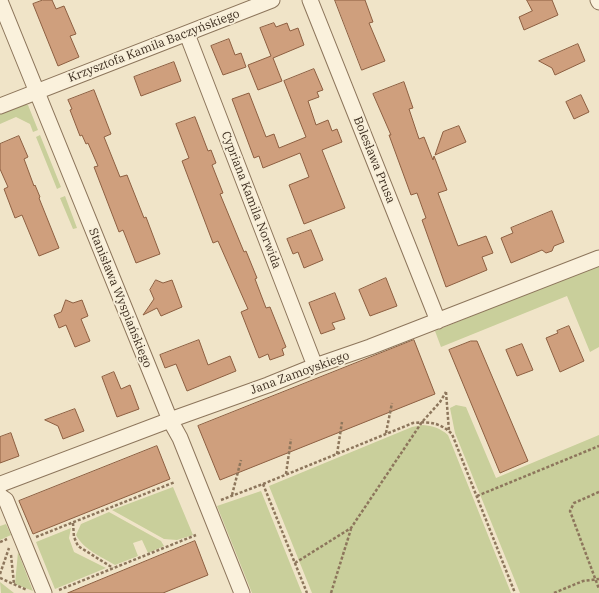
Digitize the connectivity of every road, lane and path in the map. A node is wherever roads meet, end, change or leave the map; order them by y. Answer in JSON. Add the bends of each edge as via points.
{"nodes":[{"id":1,"x":272,"y":0,"type":"edge"},
{"id":2,"x":310,"y":0,"type":"edge"},
{"id":3,"x":0,"y":2,"type":"edge"},
{"id":4,"x":187,"y":34,"type":"junction"},
{"id":5,"x":36,"y":91,"type":"junction"},
{"id":6,"x":0,"y":106,"type":"edge"},
{"id":7,"x":599,"y":258,"type":"edge"},
{"id":8,"x":438,"y":321,"type":"junction"},
{"id":9,"x":315,"y":366,"type":"junction"},
{"id":10,"x":392,"y":404,"type":"dead end"},
{"id":11,"x":170,"y":420,"type":"junction"},
{"id":12,"x":342,"y":422,"type":"dead end"},
{"id":13,"x":422,"y":422,"type":"junction"},
{"id":14,"x":449,"y":431,"type":"junction"},
{"id":15,"x":386,"y":434,"type":"junction"},
{"id":16,"x":291,"y":439,"type":"dead end"},
{"id":17,"x":599,"y":446,"type":"edge"},
{"id":18,"x":336,"y":454,"type":"junction"},
{"id":19,"x":241,"y":460,"type":"dead end"},
{"id":20,"x":286,"y":475,"type":"junction"},
{"id":21,"x":175,"y":482,"type":"dead end"},
{"id":22,"x":263,"y":484,"type":"junction"},
{"id":23,"x":0,"y":486,"type":"edge"},
{"id":24,"x":599,"y":492,"type":"edge"},
{"id":25,"x":232,"y":495,"type":"junction"},
{"id":26,"x":0,"y":496,"type":"edge"},
{"id":27,"x":477,"y":496,"type":"junction"},
{"id":28,"x":219,"y":500,"type":"dead end"},
{"id":29,"x":73,"y":523,"type":"junction"},
{"id":30,"x":352,"y":528,"type":"junction"},
{"id":31,"x":196,"y":535,"type":"dead end"},
{"id":32,"x":32,"y":539,"type":"dead end"},
{"id":33,"x":295,"y":563,"type":"junction"},
{"id":34,"x":113,"y":568,"type":"junction"},
{"id":35,"x":0,"y":574,"type":"edge"},
{"id":36,"x":0,"y":578,"type":"edge"},
{"id":37,"x":599,"y":579,"type":"edge"},
{"id":38,"x":596,"y":580,"type":"junction"},
{"id":39,"x":14,"y":584,"type":"junction"},
{"id":40,"x":599,"y":589,"type":"edge"},
{"id":41,"x":28,"y":590,"type":"dead end"},
{"id":42,"x":49,"y":593,"type":"edge"},
{"id":43,"x":242,"y":593,"type":"edge"},
{"id":44,"x":307,"y":593,"type":"edge"},
{"id":45,"x":331,"y":593,"type":"edge"},
{"id":46,"x":515,"y":593,"type":"edge"},
{"id":47,"x":554,"y":593,"type":"edge"}],
"edges":[{"from":1,"to":4,"type":"street","name":"Krzysztofa Kamila Baczyńskiego"},
{"from":2,"to":8,"type":"street","name":"Bolesława Prusa"},
{"from":3,"to":5,"type":"street","name":"Stanisława Wyspiańskiego"},
{"from":4,"to":5,"type":"street","name":"Krzysztofa Kamila Baczyńskiego"},
{"from":4,"to":9,"type":"street","name":"Cypriana Kamila Norwida"},
{"from":5,"to":6,"type":"street","name":"Krzysztofa Kamila Baczyńskiego"},
{"from":5,"to":11,"type":"street","name":"Stanisława Wyspiańskiego"},
{"from":7,"to":8,"type":"street","name":"Jana Zamoyskiego"},
{"from":8,"to":9,"type":"street","name":"Jana Zamoyskiego"},
{"from":9,"to":11,"type":"street","name":"Jana Zamoyskiego"},
{"from":10,"to":15,"type":"path"},
{"from":11,"to":23,"type":"street","name":"Jana Zamoyskiego"},
{"from":11,"to":43,"type":"street","name":"Stanisława Wyspiańskiego","via":[[180,438]]},
{"from":12,"to":18,"type":"path"},
{"from":13,"to":14,"type":"path","via":[[438,424]]},
{"from":13,"to":14,"type":"path","via":[[446,392]]},
{"from":13,"to":15,"type":"path"},
{"from":13,"to":30,"type":"path"},
{"from":14,"to":27,"type":"path"},
{"from":15,"to":18,"type":"path"},
{"from":16,"to":20,"type":"path"},
{"from":17,"to":27,"type":"path"},
{"from":18,"to":20,"type":"path"},
{"from":19,"to":25,"type":"path"},
{"from":20,"to":22,"type":"path"},
{"from":21,"to":29,"type":"path"},
{"from":22,"to":25,"type":"path"},
{"from":22,"to":33,"type":"path"},
{"from":24,"to":38,"type":"path","via":[[577,501],[570,511]]},
{"from":25,"to":28,"type":"path"},
{"from":26,"to":42,"type":"street","via":[[6,500]]},
{"from":27,"to":46,"type":"path"},
{"from":29,"to":32,"type":"path"},
{"from":29,"to":34,"type":"path","via":[[78,546]]},
{"from":30,"to":33,"type":"path"},
{"from":30,"to":45,"type":"path"},
{"from":31,"to":34,"type":"path"},
{"from":33,"to":44,"type":"path"},
{"from":34,"to":42,"type":"path"},
{"from":35,"to":39,"type":"path","via":[[9,545]]},
{"from":36,"to":39,"type":"path"},
{"from":37,"to":38,"type":"path"},
{"from":38,"to":40,"type":"path"},
{"from":38,"to":47,"type":"path","via":[[583,581]]},
{"from":39,"to":41,"type":"path"}]}
